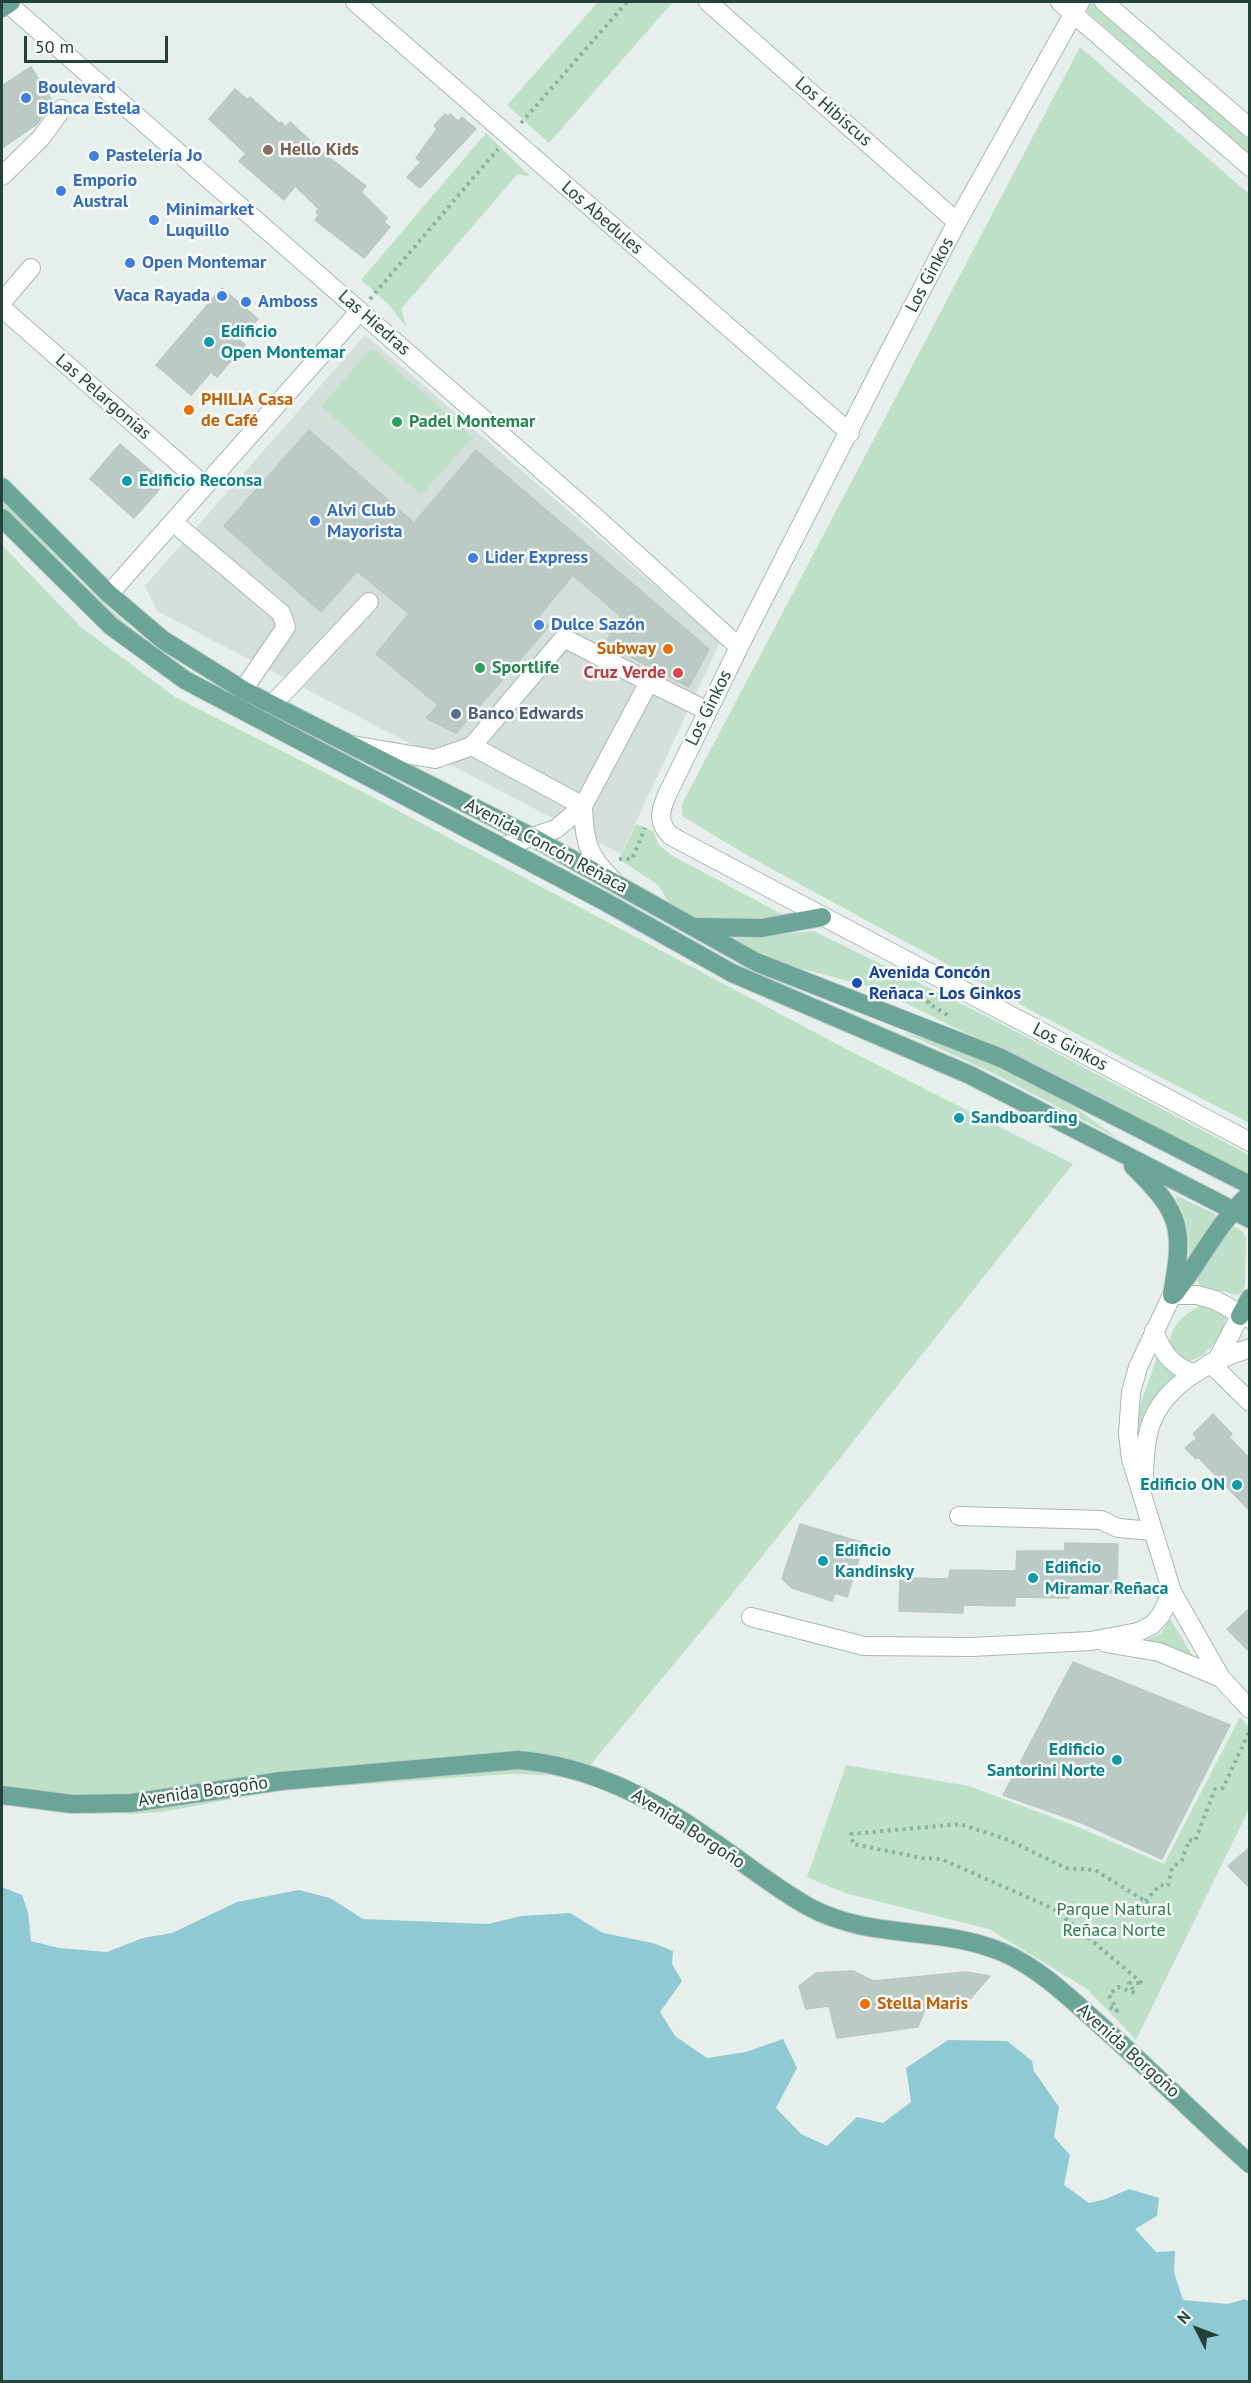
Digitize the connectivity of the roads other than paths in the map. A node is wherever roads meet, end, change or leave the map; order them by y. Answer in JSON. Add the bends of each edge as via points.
{"nodes":[{"id":1,"x":355,"y":2,"type":"edge"},
{"id":2,"x":708,"y":2,"type":"edge"},
{"id":3,"x":1104,"y":2,"type":"edge"},
{"id":4,"x":7,"y":3,"type":"edge"},
{"id":5,"x":1071,"y":5,"type":"edge"},
{"id":6,"x":62,"y":110,"type":"dead end"},
{"id":7,"x":1250,"y":128,"type":"edge"},
{"id":8,"x":1250,"y":167,"type":"edge"},
{"id":9,"x":2,"y":176,"type":"edge"},
{"id":10,"x":957,"y":222,"type":"junction"},
{"id":11,"x":31,"y":268,"type":"dead end"},
{"id":12,"x":2,"y":302,"type":"edge"},
{"id":13,"x":2,"y":308,"type":"edge"},
{"id":14,"x":360,"y":311,"type":"junction"},
{"id":15,"x":849,"y":433,"type":"junction"},
{"id":16,"x":205,"y":486,"type":"junction"},
{"id":17,"x":2,"y":488,"type":"edge"},
{"id":18,"x":2,"y":518,"type":"edge"},
{"id":19,"x":173,"y":522,"type":"junction"},
{"id":20,"x":109,"y":594,"type":"junction"},
{"id":21,"x":369,"y":602,"type":"dead end"},
{"id":22,"x":739,"y":647,"type":"junction"},
{"id":23,"x":649,"y":682,"type":"junction"},
{"id":24,"x":243,"y":690,"type":"junction"},
{"id":25,"x":272,"y":705,"type":"junction"},
{"id":26,"x":708,"y":711,"type":"junction"},
{"id":27,"x":351,"y":745,"type":"junction"},
{"id":28,"x":472,"y":746,"type":"junction"},
{"id":29,"x":584,"y":806,"type":"junction"},
{"id":30,"x":532,"y":837,"type":"junction"},
{"id":31,"x":501,"y":847,"type":"junction"},
{"id":32,"x":613,"y":881,"type":"junction"},
{"id":33,"x":822,"y":917,"type":"junction"},
{"id":34,"x":689,"y":927,"type":"junction"},
{"id":35,"x":1250,"y":1142,"type":"edge"},
{"id":36,"x":1119,"y":1152,"type":"junction"},
{"id":37,"x":1250,"y":1185,"type":"edge"},
{"id":38,"x":1250,"y":1194,"type":"edge"},
{"id":39,"x":1231,"y":1210,"type":"junction"},
{"id":40,"x":1250,"y":1219,"type":"edge"},
{"id":41,"x":1172,"y":1295,"type":"junction"},
{"id":42,"x":1250,"y":1298,"type":"edge"},
{"id":43,"x":1245,"y":1318,"type":"edge"},
{"id":44,"x":1154,"y":1331,"type":"junction"},
{"id":45,"x":1250,"y":1348,"type":"edge"},
{"id":46,"x":1214,"y":1361,"type":"junction"},
{"id":47,"x":1192,"y":1373,"type":"junction"},
{"id":48,"x":1250,"y":1402,"type":"edge"},
{"id":49,"x":1143,"y":1490,"type":"junction"},
{"id":50,"x":959,"y":1516,"type":"dead end"},
{"id":51,"x":1153,"y":1531,"type":"junction"},
{"id":52,"x":1173,"y":1592,"type":"junction"},
{"id":53,"x":751,"y":1617,"type":"dead end"},
{"id":54,"x":1091,"y":1641,"type":"junction"},
{"id":55,"x":1221,"y":1678,"type":"junction"},
{"id":56,"x":1250,"y":1709,"type":"edge"},
{"id":57,"x":2,"y":1795,"type":"edge"},
{"id":58,"x":1250,"y":2164,"type":"edge"}],
"edges":[{"from":1,"to":15,"type":"street","name":"Los Abedules"},
{"from":2,"to":10,"type":"street","name":"Los Hibiscus"},
{"from":3,"to":7,"type":"street"},
{"from":4,"to":14,"type":"street","name":"Las Hiedras"},
{"from":5,"to":8,"type":"street"},
{"from":5,"to":10,"type":"street","name":"Los Ginkos"},
{"from":6,"to":9,"type":"street"},
{"from":10,"to":15,"type":"street","name":"Los Ginkos"},
{"from":11,"to":12,"type":"street"},
{"from":13,"to":16,"type":"street","name":"Las Pelargonias"},
{"from":14,"to":16,"type":"street"},
{"from":14,"to":22,"type":"street","name":"Las Hiedras"},
{"from":15,"to":22,"type":"street","name":"Los Ginkos"},
{"from":16,"to":19,"type":"street"},
{"from":17,"to":20,"type":"main road","name":"Avenida Concón Reñaca"},
{"from":18,"to":31,"type":"main road","name":"Avenida Concón Reñaca","via":[[111,626],[185,680]]},
{"from":19,"to":20,"type":"street"},
{"from":19,"to":24,"type":"street","via":[[281,613],[286,627]]},
{"from":20,"to":24,"type":"main road","name":"Avenida Concón Reñaca","via":[[163,640]]},
{"from":21,"to":25,"type":"street"},
{"from":22,"to":26,"type":"street","name":"Los Ginkos"},
{"from":23,"to":26,"type":"street"},
{"from":23,"to":28,"type":"street","via":[[564,638]]},
{"from":23,"to":29,"type":"street"},
{"from":24,"to":25,"type":"main road","name":"Avenida Concón Reñaca"},
{"from":25,"to":27,"type":"main road","name":"Avenida Concón Reñaca"},
{"from":26,"to":33,"type":"street","name":"Los Ginkos","via":[[660,810],[665,830]]},
{"from":27,"to":28,"type":"street","via":[[435,759]]},
{"from":27,"to":30,"type":"main road","name":"Avenida Concón Reñaca"},
{"from":28,"to":29,"type":"street"},
{"from":29,"to":30,"type":"street","via":[[556,829]]},
{"from":29,"to":32,"type":"street","via":[[587,847],[597,866]]},
{"from":30,"to":31,"type":"street"},
{"from":30,"to":32,"type":"main road","name":"Avenida Concón Reñaca"},
{"from":31,"to":36,"type":"main road","name":"Avenida Concón Reñaca","via":[[732,973],[970,1076]]},
{"from":32,"to":34,"type":"main road","name":"Avenida Concón Reñaca"},
{"from":33,"to":34,"type":"main road","via":[[762,928]]},
{"from":33,"to":35,"type":"street","name":"Los Ginkos"},
{"from":34,"to":37,"type":"main road","name":"Avenida Concón Reñaca","via":[[756,962],[825,991],[1001,1058]]},
{"from":36,"to":39,"type":"main road","name":"Avenida Concón Reñaca"},
{"from":36,"to":41,"type":"main road","via":[[1158,1190],[1172,1211],[1180,1233]]},
{"from":38,"to":39,"type":"main road"},
{"from":39,"to":40,"type":"main road","name":"Avenida Concón Reñaca"},
{"from":39,"to":41,"type":"main road","via":[[1195,1269]]},
{"from":41,"to":43,"type":"street","via":[[1215,1300]]},
{"from":41,"to":44,"type":"street"},
{"from":42,"to":43,"type":"main road"},
{"from":43,"to":46,"type":"street"},
{"from":44,"to":47,"type":"street","via":[[1169,1359]]},
{"from":44,"to":49,"type":"street","via":[[1131,1392],[1128,1434],[1131,1459]]},
{"from":45,"to":46,"type":"street"},
{"from":46,"to":47,"type":"street"},
{"from":46,"to":48,"type":"street"},
{"from":47,"to":49,"type":"street","via":[[1158,1411],[1148,1433]]},
{"from":49,"to":51,"type":"street"},
{"from":50,"to":51,"type":"street","via":[[1101,1520],[1118,1528]]},
{"from":51,"to":52,"type":"street"},
{"from":52,"to":54,"type":"street","via":[[1152,1625],[1138,1632]]},
{"from":52,"to":55,"type":"street"},
{"from":53,"to":54,"type":"street","via":[[864,1646],[971,1647]]},
{"from":54,"to":55,"type":"street","via":[[1159,1652]]},
{"from":55,"to":56,"type":"street"},
{"from":57,"to":58,"type":"main road","name":"Avenida Borgoño","via":[[72,1804],[131,1803],[291,1780],[518,1760],[553,1764],[606,1779],[658,1805],[766,1880],[830,1918],[880,1931],[970,1941],[1004,1953],[1036,1972],[1089,2015]]}]}
